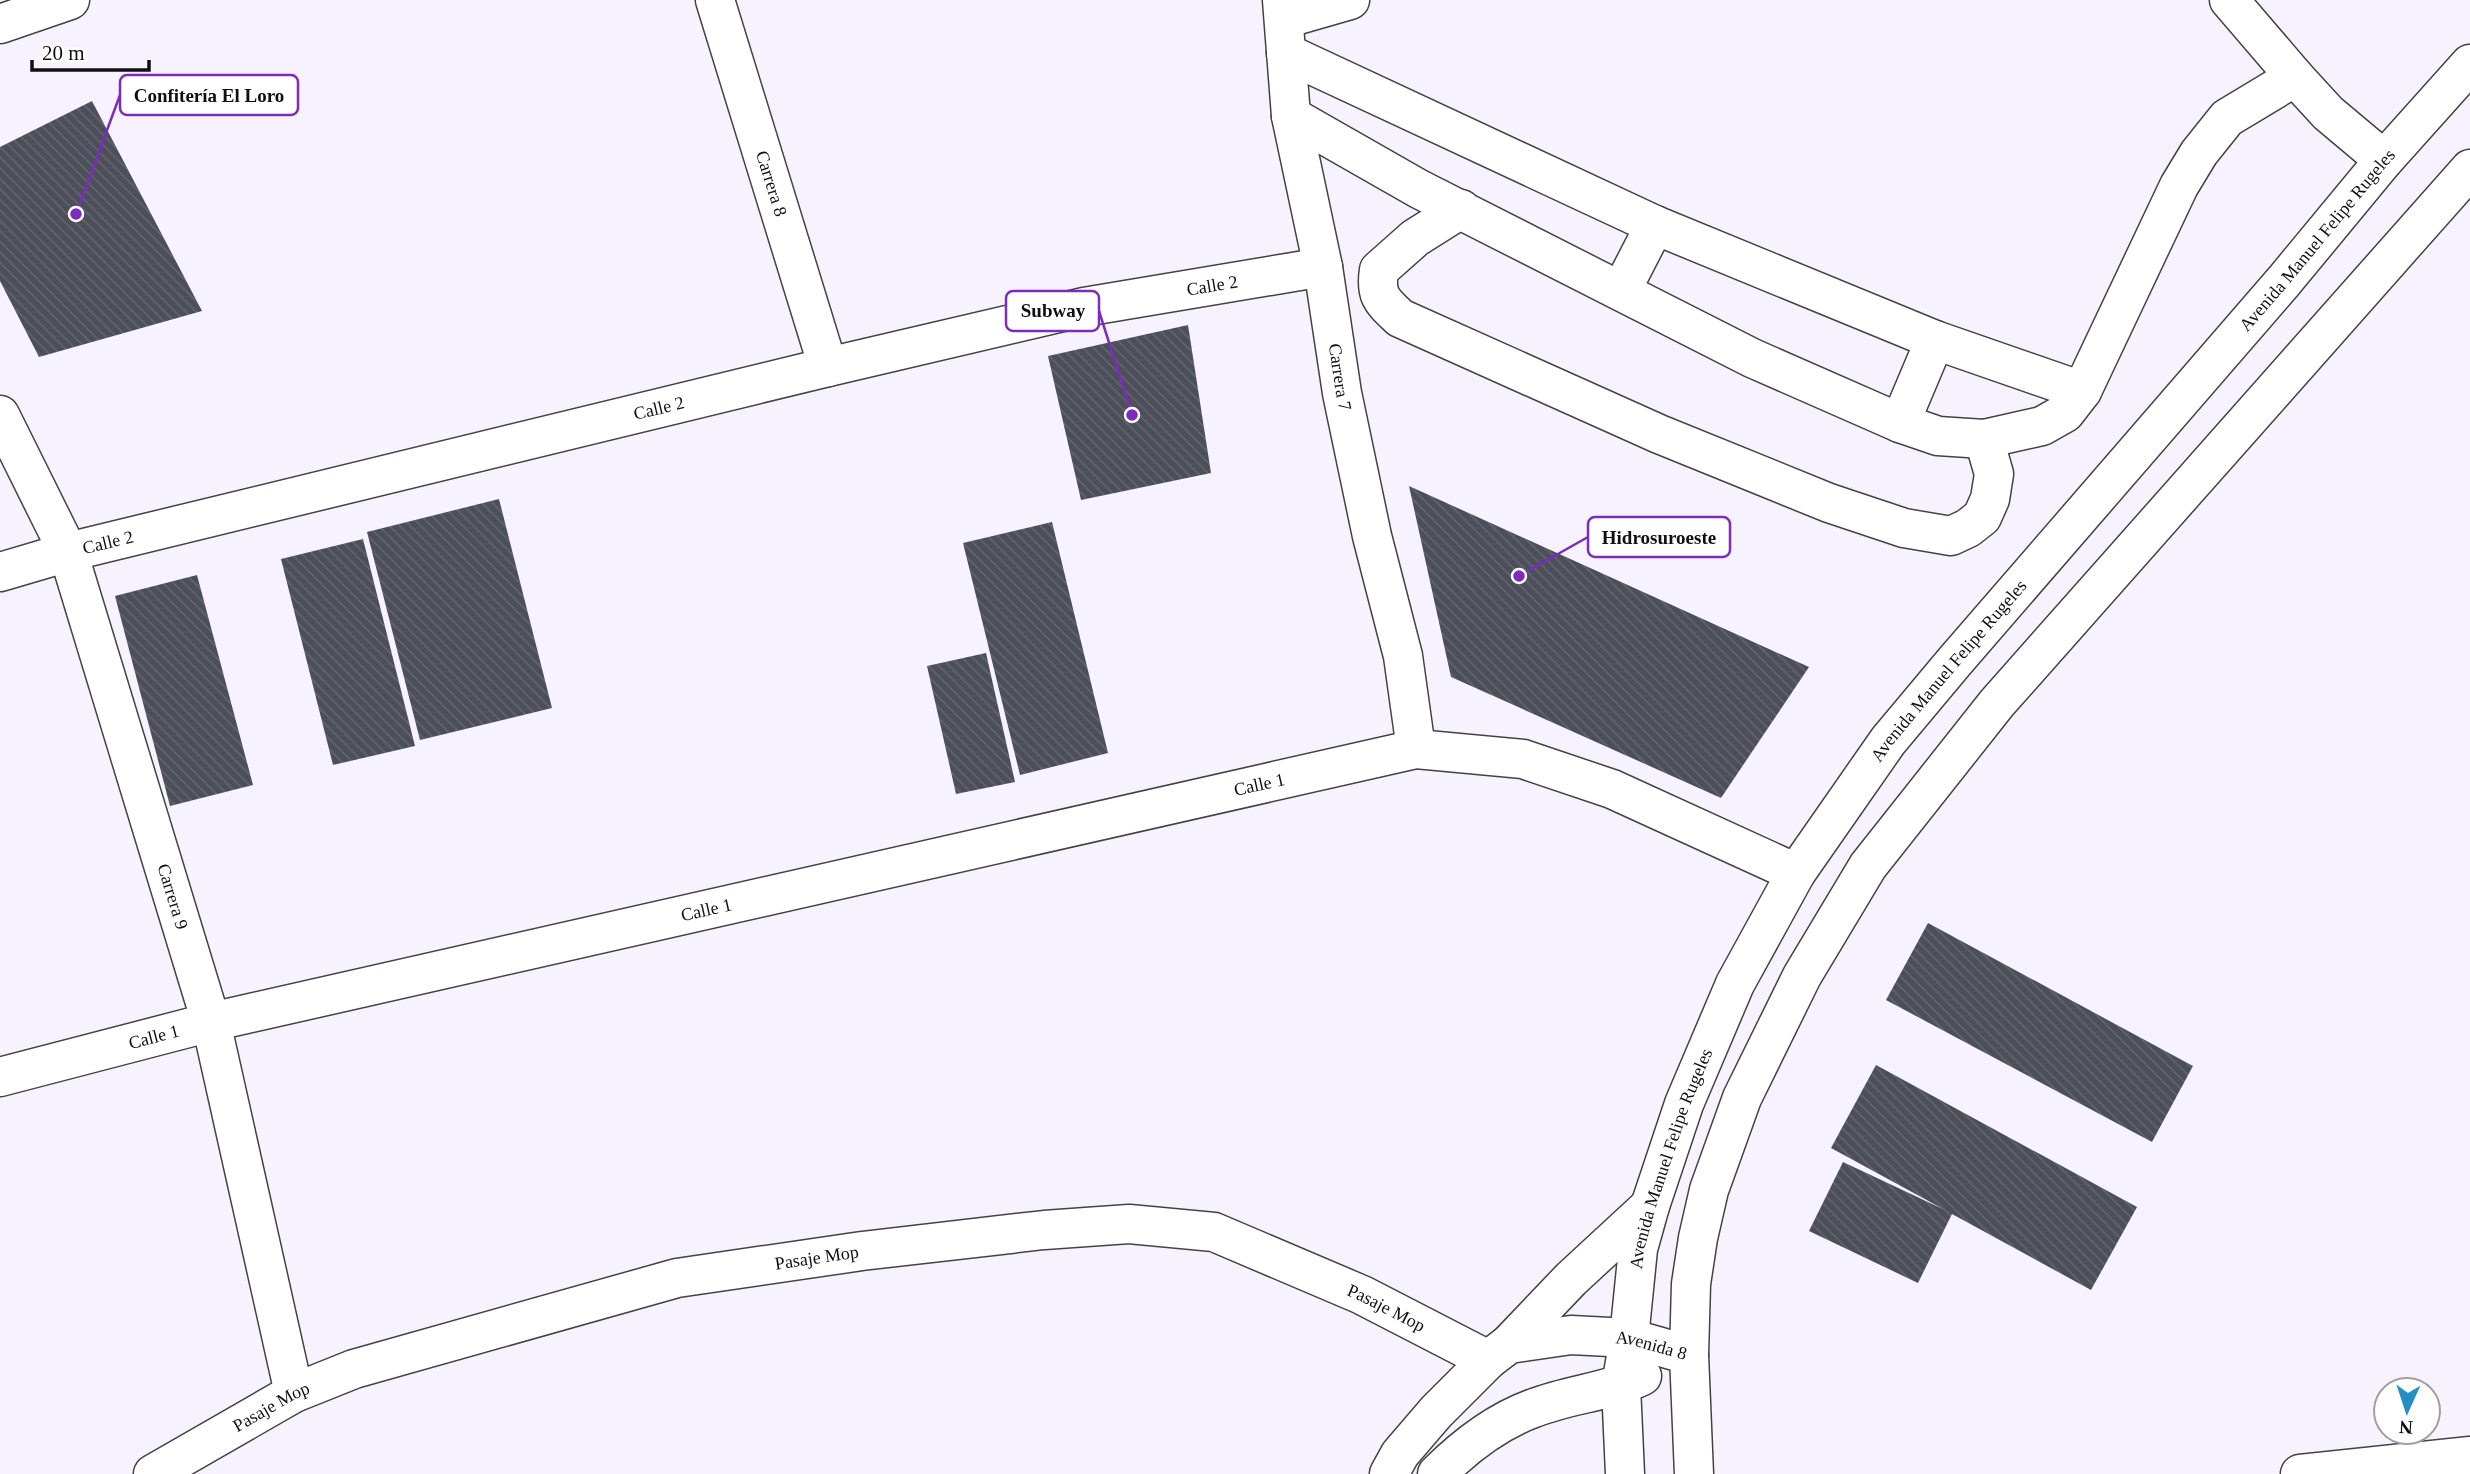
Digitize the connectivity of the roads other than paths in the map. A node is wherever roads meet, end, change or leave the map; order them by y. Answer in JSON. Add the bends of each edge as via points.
{"nodes":[{"id":1,"x":70,"y":0,"type":"edge"},
{"id":2,"x":715,"y":0,"type":"edge"},
{"id":3,"x":1350,"y":0,"type":"edge"},
{"id":4,"x":2229,"y":0,"type":"edge"},
{"id":5,"x":0,"y":24,"type":"edge"},
{"id":6,"x":1284,"y":24,"type":"edge"},
{"id":7,"x":2470,"y":64,"type":"edge"},
{"id":8,"x":2295,"y":77,"type":"junction"},
{"id":9,"x":1291,"y":116,"type":"junction"},
{"id":10,"x":2384,"y":160,"type":"junction"},
{"id":11,"x":2470,"y":169,"type":"edge"},
{"id":12,"x":1461,"y":209,"type":"junction"},
{"id":13,"x":1655,"y":225,"type":"junction"},
{"id":14,"x":1323,"y":267,"type":"junction"},
{"id":15,"x":1621,"y":291,"type":"junction"},
{"id":16,"x":1935,"y":340,"type":"junction"},
{"id":17,"x":828,"y":367,"type":"junction"},
{"id":18,"x":2082,"y":391,"type":"junction"},
{"id":19,"x":0,"y":415,"type":"edge"},
{"id":20,"x":1900,"y":423,"type":"junction"},
{"id":21,"x":1984,"y":439,"type":"junction"},
{"id":22,"x":68,"y":552,"type":"junction"},
{"id":23,"x":0,"y":572,"type":"edge"},
{"id":24,"x":1416,"y":749,"type":"junction"},
{"id":25,"x":1796,"y":873,"type":"junction"},
{"id":26,"x":211,"y":1022,"type":"junction"},
{"id":27,"x":0,"y":1077,"type":"edge"},
{"id":28,"x":1650,"y":1206,"type":"junction"},
{"id":29,"x":1629,"y":1338,"type":"junction"},
{"id":30,"x":1499,"y":1352,"type":"junction"},
{"id":31,"x":1689,"y":1355,"type":"junction"},
{"id":32,"x":1621,"y":1386,"type":"junction"},
{"id":33,"x":294,"y":1393,"type":"junction"},
{"id":34,"x":2470,"y":1456,"type":"edge"},
{"id":35,"x":153,"y":1474,"type":"edge"},
{"id":36,"x":1389,"y":1474,"type":"edge"},
{"id":37,"x":1437,"y":1474,"type":"edge"},
{"id":38,"x":1625,"y":1474,"type":"edge"},
{"id":39,"x":1694,"y":1474,"type":"edge"},
{"id":40,"x":2300,"y":1474,"type":"edge"}],
"edges":[{"from":1,"to":5,"type":"street"},
{"from":2,"to":17,"type":"street","name":"Carrera 8"},
{"from":3,"to":6,"type":"street"},
{"from":4,"to":8,"type":"street"},
{"from":6,"to":9,"type":"street","name":"Carrera 7"},
{"from":6,"to":13,"type":"street"},
{"from":7,"to":10,"type":"street","name":"Avenida Manuel Felipe Rugeles"},
{"from":8,"to":10,"type":"street","via":[[2328,113]]},
{"from":8,"to":18,"type":"street","via":[[2227,118],[2199,153]]},
{"from":9,"to":12,"type":"street"},
{"from":9,"to":14,"type":"street","name":"Carrera 7"},
{"from":10,"to":25,"type":"street","name":"Avenida Manuel Felipe Rugeles","via":[[1896,731]]},
{"from":11,"to":31,"type":"street","via":[[1997,703],[1868,866],[1802,976],[1742,1098],[1709,1191],[1698,1238]]},
{"from":12,"to":15,"type":"street"},
{"from":12,"to":21,"type":"street","via":[[1415,238],[1379,270],[1380,298],[1400,318],[1646,428],[1878,521],[1951,536],[1982,517],[1990,499],[1994,474]]},
{"from":13,"to":15,"type":"street"},
{"from":13,"to":16,"type":"street"},
{"from":14,"to":17,"type":"street","name":"Calle 2","via":[[1084,307]]},
{"from":14,"to":24,"type":"street","name":"Carrera 7","via":[[1342,393],[1403,656]]},
{"from":15,"to":20,"type":"street","via":[[1752,358]]},
{"from":16,"to":18,"type":"street"},
{"from":16,"to":20,"type":"street"},
{"from":17,"to":22,"type":"street","name":"Calle 2"},
{"from":18,"to":21,"type":"street","via":[[2065,413],[2042,426]]},
{"from":19,"to":22,"type":"street","name":"Carrera 9"},
{"from":20,"to":21,"type":"street","via":[[1938,436]]},
{"from":22,"to":23,"type":"street","name":"Calle 2"},
{"from":22,"to":26,"type":"street","name":"Carrera 9"},
{"from":24,"to":25,"type":"street","name":"Calle 1","via":[[1523,759],[1612,789]]},
{"from":24,"to":26,"type":"street","name":"Calle 1"},
{"from":25,"to":28,"type":"street","name":"Avenida Manuel Felipe Rugeles","via":[[1735,984],[1684,1104]]},
{"from":26,"to":27,"type":"street","name":"Calle 1"},
{"from":26,"to":33,"type":"street","name":"Carrera 9"},
{"from":28,"to":29,"type":"street","name":"Avenida Manuel Felipe Rugeles","via":[[1638,1248]]},
{"from":28,"to":30,"type":"street"},
{"from":29,"to":30,"type":"street","name":"Avenida 8","via":[[1571,1335]]},
{"from":29,"to":31,"type":"street","name":"Avenida 8"},
{"from":29,"to":32,"type":"street","name":"Avenida Manuel Felipe Rugeles"},
{"from":30,"to":33,"type":"street","name":"Pasaje Mop","via":[[1214,1232],[1129,1224],[862,1251],[677,1278],[354,1369]]},
{"from":30,"to":36,"type":"street","via":[[1436,1412]]},
{"from":31,"to":32,"type":"street","name":"Avenida 8"},
{"from":31,"to":39,"type":"street"},
{"from":32,"to":37,"type":"street","name":"Avenida 8","via":[[1534,1408],[1488,1431]]},
{"from":32,"to":38,"type":"street","name":"Avenida Manuel Felipe Rugeles"},
{"from":33,"to":35,"type":"street","name":"Pasaje Mop"},
{"from":34,"to":40,"type":"street"}]}
